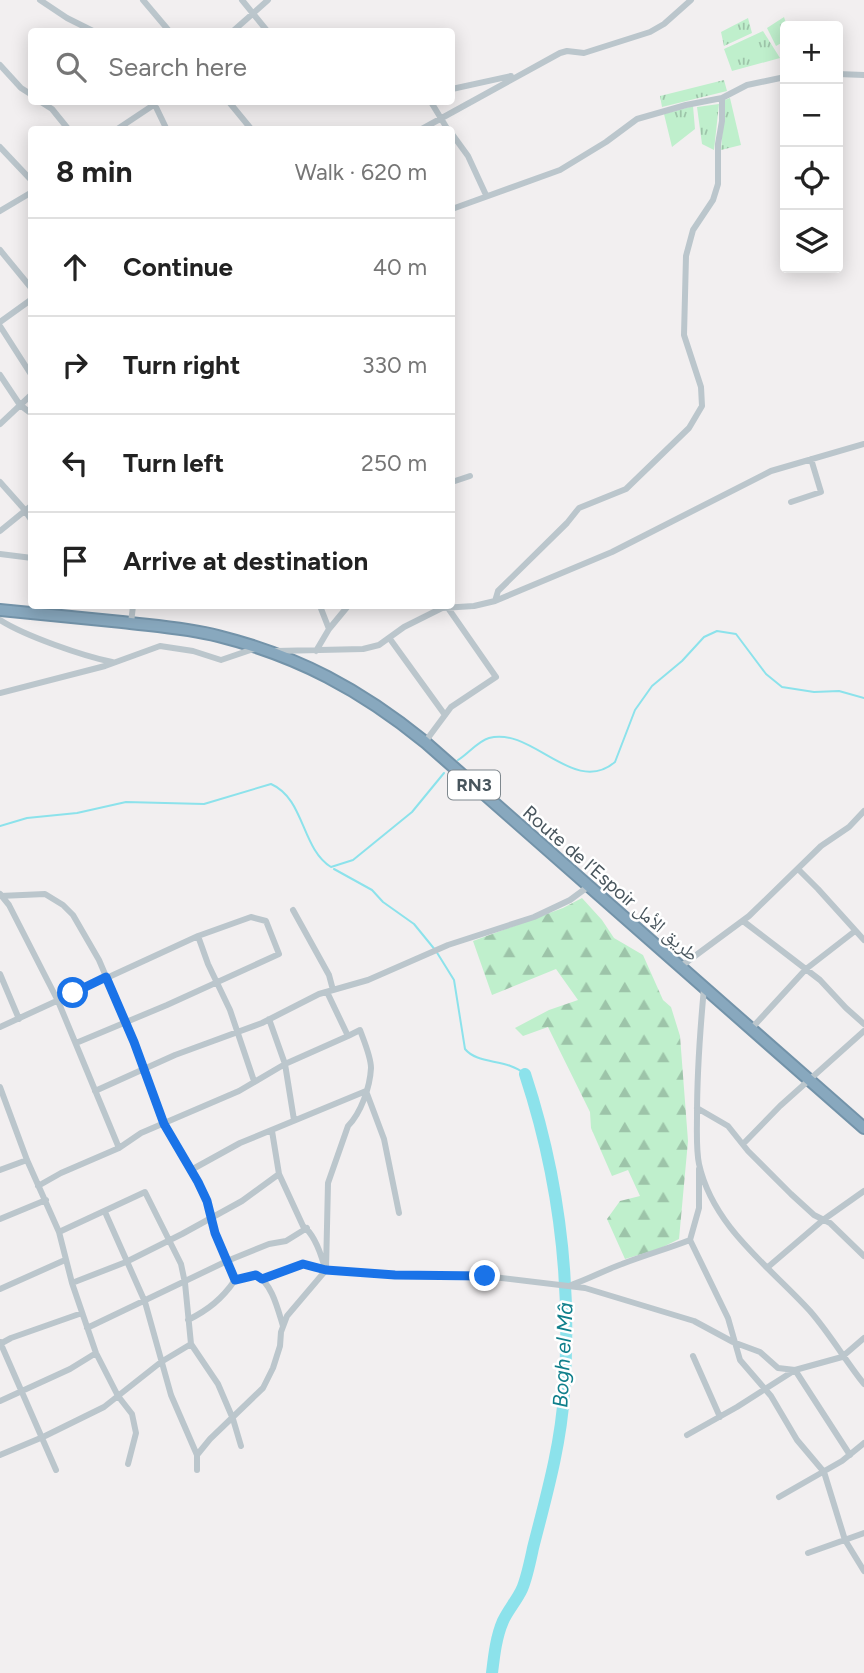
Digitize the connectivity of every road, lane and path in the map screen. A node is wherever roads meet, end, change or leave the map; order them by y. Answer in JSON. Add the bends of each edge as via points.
{"nodes":[{"id":1,"x":40,"y":0,"type":"edge"},
{"id":2,"x":143,"y":0,"type":"edge"},
{"id":3,"x":242,"y":0,"type":"edge"},
{"id":4,"x":268,"y":0,"type":"edge"},
{"id":5,"x":691,"y":0,"type":"edge"},
{"id":6,"x":253,"y":13,"type":"junction"},
{"id":7,"x":87,"y":28,"type":"edge"},
{"id":8,"x":167,"y":28,"type":"edge"},
{"id":9,"x":236,"y":28,"type":"edge"},
{"id":10,"x":265,"y":28,"type":"edge"},
{"id":11,"x":0,"y":65,"type":"edge"},
{"id":12,"x":518,"y":74,"type":"junction"},
{"id":13,"x":843,"y":74,"type":"edge"},
{"id":14,"x":864,"y":75,"type":"edge"},
{"id":15,"x":780,"y":78,"type":"edge"},
{"id":16,"x":455,"y":88,"type":"edge"},
{"id":17,"x":28,"y":92,"type":"edge"},
{"id":18,"x":722,"y":99,"type":"junction"},
{"id":19,"x":46,"y":105,"type":"edge"},
{"id":20,"x":151,"y":105,"type":"edge"},
{"id":21,"x":156,"y":105,"type":"edge"},
{"id":22,"x":231,"y":105,"type":"edge"},
{"id":23,"x":432,"y":105,"type":"edge"},
{"id":24,"x":441,"y":117,"type":"junction"},
{"id":25,"x":66,"y":126,"type":"edge"},
{"id":26,"x":122,"y":126,"type":"edge"},
{"id":27,"x":165,"y":126,"type":"edge"},
{"id":28,"x":249,"y":126,"type":"edge"},
{"id":29,"x":426,"y":126,"type":"edge"},
{"id":30,"x":446,"y":126,"type":"edge"},
{"id":31,"x":455,"y":138,"type":"edge"},
{"id":32,"x":0,"y":147,"type":"edge"},
{"id":33,"x":28,"y":177,"type":"edge"},
{"id":34,"x":28,"y":194,"type":"edge"},
{"id":35,"x":486,"y":195,"type":"junction"},
{"id":36,"x":455,"y":208,"type":"edge"},
{"id":37,"x":0,"y":211,"type":"edge"},
{"id":38,"x":0,"y":250,"type":"edge"},
{"id":39,"x":28,"y":284,"type":"edge"},
{"id":40,"x":28,"y":302,"type":"edge"},
{"id":41,"x":0,"y":324,"type":"edge"},
{"id":42,"x":28,"y":370,"type":"edge"},
{"id":43,"x":0,"y":375,"type":"edge"},
{"id":44,"x":28,"y":398,"type":"edge"},
{"id":45,"x":20,"y":405,"type":"junction"},
{"id":46,"x":28,"y":411,"type":"edge"},
{"id":47,"x":0,"y":424,"type":"edge"},
{"id":48,"x":864,"y":444,"type":"edge"},
{"id":49,"x":811,"y":459,"type":"junction"},
{"id":50,"x":470,"y":476,"type":"dead end"},
{"id":51,"x":455,"y":481,"type":"edge"},
{"id":52,"x":0,"y":482,"type":"edge"},
{"id":53,"x":791,"y":502,"type":"dead end"},
{"id":54,"x":28,"y":507,"type":"edge"},
{"id":55,"x":24,"y":509,"type":"junction"},
{"id":56,"x":28,"y":515,"type":"edge"},
{"id":57,"x":0,"y":531,"type":"edge"},
{"id":58,"x":0,"y":554,"type":"edge"},
{"id":59,"x":28,"y":558,"type":"edge"},
{"id":60,"x":495,"y":601,"type":"junction"},
{"id":61,"x":455,"y":607,"type":"edge"},
{"id":62,"x":133,"y":609,"type":"edge"},
{"id":63,"x":321,"y":609,"type":"edge"},
{"id":64,"x":346,"y":609,"type":"edge"},
{"id":65,"x":434,"y":609,"type":"edge"},
{"id":66,"x":449,"y":609,"type":"edge"},
{"id":67,"x":0,"y":610,"type":"edge"},
{"id":68,"x":43,"y":610,"type":"edge"},
{"id":69,"x":0,"y":620,"type":"edge"},
{"id":70,"x":131,"y":623,"type":"junction"},
{"id":71,"x":329,"y":629,"type":"junction"},
{"id":72,"x":390,"y":639,"type":"junction"},
{"id":73,"x":262,"y":649,"type":"junction"},
{"id":74,"x":316,"y":651,"type":"junction"},
{"id":75,"x":114,"y":662,"type":"junction"},
{"id":76,"x":0,"y":693,"type":"edge"},
{"id":77,"x":445,"y":715,"type":"junction"},
{"id":78,"x":425,"y":742,"type":"junction"},
{"id":79,"x":864,"y":811,"type":"edge"},
{"id":80,"x":798,"y":869,"type":"junction"},
{"id":81,"x":589,"y":886,"type":"junction"},
{"id":82,"x":0,"y":895,"type":"edge"},
{"id":83,"x":293,"y":910,"type":"dead end"},
{"id":84,"x":743,"y":921,"type":"junction"},
{"id":85,"x":855,"y":931,"type":"junction"},
{"id":86,"x":198,"y":936,"type":"junction"},
{"id":87,"x":864,"y":940,"type":"edge"},
{"id":88,"x":680,"y":967,"type":"junction"},
{"id":89,"x":806,"y":969,"type":"junction"},
{"id":90,"x":0,"y":974,"type":"edge"},
{"id":91,"x":106,"y":977,"type":"junction"},
{"id":92,"x":217,"y":981,"type":"junction"},
{"id":93,"x":704,"y":988,"type":"junction"},
{"id":94,"x":330,"y":991,"type":"junction"},
{"id":95,"x":58,"y":1000,"type":"junction"},
{"id":96,"x":19,"y":1019,"type":"junction"},
{"id":97,"x":270,"y":1019,"type":"junction"},
{"id":98,"x":126,"y":1022,"type":"junction"},
{"id":99,"x":864,"y":1024,"type":"edge"},
{"id":100,"x":0,"y":1027,"type":"edge"},
{"id":101,"x":751,"y":1029,"type":"junction"},
{"id":102,"x":864,"y":1031,"type":"edge"},
{"id":103,"x":237,"y":1032,"type":"junction"},
{"id":104,"x":348,"y":1036,"type":"junction"},
{"id":105,"x":76,"y":1043,"type":"junction"},
{"id":106,"x":285,"y":1064,"type":"junction"},
{"id":107,"x":144,"y":1070,"type":"junction"},
{"id":108,"x":810,"y":1081,"type":"junction"},
{"id":109,"x":254,"y":1082,"type":"junction"},
{"id":110,"x":0,"y":1087,"type":"edge"},
{"id":111,"x":95,"y":1091,"type":"junction"},
{"id":112,"x":366,"y":1091,"type":"junction"},
{"id":113,"x":3,"y":1107,"type":"edge"},
{"id":114,"x":697,"y":1108,"type":"junction"},
{"id":115,"x":294,"y":1119,"type":"junction"},
{"id":116,"x":164,"y":1124,"type":"junction"},
{"id":117,"x":864,"y":1128,"type":"edge"},
{"id":118,"x":272,"y":1130,"type":"junction"},
{"id":119,"x":744,"y":1143,"type":"junction"},
{"id":120,"x":119,"y":1148,"type":"junction"},
{"id":121,"x":27,"y":1160,"type":"junction"},
{"id":122,"x":699,"y":1163,"type":"junction"},
{"id":123,"x":0,"y":1170,"type":"edge"},
{"id":124,"x":191,"y":1170,"type":"junction"},
{"id":125,"x":279,"y":1174,"type":"junction"},
{"id":126,"x":38,"y":1186,"type":"junction"},
{"id":127,"x":864,"y":1191,"type":"edge"},
{"id":128,"x":46,"y":1200,"type":"junction"},
{"id":129,"x":105,"y":1212,"type":"junction"},
{"id":130,"x":399,"y":1213,"type":"dead end"},
{"id":131,"x":211,"y":1218,"type":"junction"},
{"id":132,"x":0,"y":1219,"type":"edge"},
{"id":133,"x":823,"y":1220,"type":"junction"},
{"id":134,"x":307,"y":1228,"type":"junction"},
{"id":135,"x":59,"y":1232,"type":"junction"},
{"id":136,"x":690,"y":1240,"type":"junction"},
{"id":137,"x":168,"y":1241,"type":"junction"},
{"id":138,"x":864,"y":1256,"type":"edge"},
{"id":139,"x":65,"y":1260,"type":"junction"},
{"id":140,"x":227,"y":1261,"type":"junction"},
{"id":141,"x":126,"y":1262,"type":"junction"},
{"id":142,"x":768,"y":1267,"type":"junction"},
{"id":143,"x":326,"y":1270,"type":"junction"},
{"id":144,"x":262,"y":1279,"type":"junction"},
{"id":145,"x":235,"y":1280,"type":"junction"},
{"id":146,"x":72,"y":1283,"type":"junction"},
{"id":147,"x":185,"y":1283,"type":"junction"},
{"id":148,"x":566,"y":1286,"type":"junction"},
{"id":149,"x":0,"y":1289,"type":"edge"},
{"id":150,"x":145,"y":1302,"type":"junction"},
{"id":151,"x":82,"y":1313,"type":"junction"},
{"id":152,"x":188,"y":1320,"type":"junction"},
{"id":153,"x":283,"y":1326,"type":"junction"},
{"id":154,"x":87,"y":1328,"type":"junction"},
{"id":155,"x":864,"y":1338,"type":"edge"},
{"id":156,"x":733,"y":1342,"type":"junction"},
{"id":157,"x":0,"y":1343,"type":"edge"},
{"id":158,"x":191,"y":1344,"type":"junction"},
{"id":159,"x":96,"y":1353,"type":"junction"},
{"id":160,"x":693,"y":1356,"type":"dead end"},
{"id":161,"x":842,"y":1357,"type":"junction"},
{"id":162,"x":161,"y":1362,"type":"junction"},
{"id":163,"x":795,"y":1370,"type":"junction"},
{"id":164,"x":864,"y":1384,"type":"edge"},
{"id":165,"x":766,"y":1390,"type":"junction"},
{"id":166,"x":21,"y":1392,"type":"junction"},
{"id":167,"x":118,"y":1396,"type":"junction"},
{"id":168,"x":0,"y":1401,"type":"edge"},
{"id":169,"x":720,"y":1417,"type":"junction"},
{"id":170,"x":233,"y":1419,"type":"junction"},
{"id":171,"x":687,"y":1435,"type":"dead end"},
{"id":172,"x":43,"y":1437,"type":"junction"},
{"id":173,"x":864,"y":1443,"type":"edge"},
{"id":174,"x":241,"y":1446,"type":"dead end"},
{"id":175,"x":0,"y":1455,"type":"edge"},
{"id":176,"x":197,"y":1455,"type":"junction"},
{"id":177,"x":849,"y":1455,"type":"junction"},
{"id":178,"x":128,"y":1464,"type":"dead end"},
{"id":179,"x":56,"y":1470,"type":"dead end"},
{"id":180,"x":197,"y":1470,"type":"dead end"},
{"id":181,"x":824,"y":1472,"type":"junction"},
{"id":182,"x":779,"y":1497,"type":"dead end"},
{"id":183,"x":864,"y":1533,"type":"edge"},
{"id":184,"x":845,"y":1540,"type":"junction"},
{"id":185,"x":808,"y":1553,"type":"dead end"},
{"id":186,"x":864,"y":1571,"type":"edge"}],
"edges":[{"from":1,"to":7,"type":"street"},
{"from":2,"to":8,"type":"street"},
{"from":3,"to":6,"type":"street"},
{"from":4,"to":6,"type":"street"},
{"from":5,"to":12,"type":"street","via":[[650,32],[584,53],[560,52]]},
{"from":6,"to":9,"type":"street"},
{"from":6,"to":10,"type":"street"},
{"from":11,"to":17,"type":"street"},
{"from":12,"to":16,"type":"street"},
{"from":12,"to":24,"type":"street"},
{"from":13,"to":14,"type":"street"},
{"from":15,"to":18,"type":"street","via":[[747,85]]},
{"from":18,"to":35,"type":"street","via":[[637,119],[560,170]]},
{"from":18,"to":60,"type":"street","via":[[718,184],[693,230],[686,256],[684,335],[701,387],[702,406],[689,428],[626,489],[579,508],[498,591]]},
{"from":19,"to":25,"type":"street"},
{"from":20,"to":26,"type":"street"},
{"from":21,"to":27,"type":"street"},
{"from":22,"to":28,"type":"street"},
{"from":23,"to":24,"type":"street"},
{"from":24,"to":29,"type":"street"},
{"from":24,"to":30,"type":"street"},
{"from":31,"to":35,"type":"street"},
{"from":32,"to":33,"type":"street"},
{"from":34,"to":37,"type":"street"},
{"from":35,"to":36,"type":"street"},
{"from":38,"to":39,"type":"street"},
{"from":40,"to":41,"type":"street"},
{"from":41,"to":42,"type":"street"},
{"from":43,"to":45,"type":"street"},
{"from":44,"to":45,"type":"street"},
{"from":45,"to":46,"type":"street"},
{"from":45,"to":47,"type":"street"},
{"from":48,"to":49,"type":"street"},
{"from":49,"to":53,"type":"street","via":[[821,492]]},
{"from":49,"to":60,"type":"street","via":[[771,471],[612,552]]},
{"from":50,"to":51,"type":"street"},
{"from":52,"to":55,"type":"street"},
{"from":54,"to":55,"type":"street"},
{"from":55,"to":56,"type":"street"},
{"from":55,"to":57,"type":"street"},
{"from":58,"to":59,"type":"street"},
{"from":60,"to":61,"type":"street"},
{"from":62,"to":70,"type":"street"},
{"from":63,"to":71,"type":"street"},
{"from":64,"to":71,"type":"street"},
{"from":65,"to":72,"type":"street"},
{"from":66,"to":77,"type":"street","via":[[496,677]]},
{"from":67,"to":68,"type":"highway","name":"Route de l’Espoir طريق الأمل","number":"RN3"},
{"from":68,"to":70,"type":"highway","name":"Route de l’Espoir طريق الأمل","number":"RN3"},
{"from":69,"to":75,"type":"street","via":[[95,659]]},
{"from":70,"to":73,"type":"highway","name":"Route de l’Espoir طريق الأمل","number":"RN3","via":[[217,635]]},
{"from":71,"to":74,"type":"street"},
{"from":72,"to":74,"type":"street","via":[[363,649]]},
{"from":72,"to":77,"type":"street"},
{"from":73,"to":74,"type":"street"},
{"from":73,"to":75,"type":"street","via":[[221,660],[160,646]]},
{"from":73,"to":78,"type":"highway","name":"Route de l’Espoir طريق الأمل","number":"RN3","via":[[365,697]]},
{"from":75,"to":76,"type":"street"},
{"from":77,"to":78,"type":"street"},
{"from":78,"to":81,"type":"highway","name":"Route de l’Espoir طريق الأمل","number":"RN3"},
{"from":79,"to":80,"type":"street"},
{"from":80,"to":84,"type":"street"},
{"from":80,"to":85,"type":"street"},
{"from":81,"to":88,"type":"highway","name":"Route de l’Espoir طريق الأمل","number":"RN3"},
{"from":81,"to":94,"type":"street","via":[[570,901],[534,917],[474,935],[368,980]]},
{"from":82,"to":91,"type":"street","via":[[45,894],[63,905],[74,915]]},
{"from":82,"to":95,"type":"street"},
{"from":83,"to":94,"type":"street","via":[[330,975]]},
{"from":84,"to":88,"type":"street"},
{"from":84,"to":89,"type":"street"},
{"from":85,"to":87,"type":"street"},
{"from":85,"to":89,"type":"street"},
{"from":86,"to":91,"type":"street"},
{"from":86,"to":92,"type":"street"},
{"from":86,"to":92,"type":"street","via":[[251,917],[266,921],[279,954]]},
{"from":88,"to":93,"type":"highway","name":"Route de l’Espoir طريق الأمل","number":"RN3"},
{"from":89,"to":99,"type":"street"},
{"from":89,"to":101,"type":"street"},
{"from":90,"to":96,"type":"street"},
{"from":91,"to":95,"type":"street"},
{"from":91,"to":98,"type":"street"},
{"from":92,"to":98,"type":"street"},
{"from":92,"to":103,"type":"street"},
{"from":93,"to":101,"type":"highway","name":"Route de l’Espoir طريق الأمل","number":"RN3"},
{"from":93,"to":114,"type":"street"},
{"from":94,"to":97,"type":"street"},
{"from":94,"to":104,"type":"street"},
{"from":95,"to":96,"type":"street"},
{"from":95,"to":105,"type":"street"},
{"from":96,"to":100,"type":"street"},
{"from":97,"to":103,"type":"street"},
{"from":97,"to":106,"type":"street"},
{"from":98,"to":105,"type":"street"},
{"from":98,"to":107,"type":"street"},
{"from":101,"to":108,"type":"highway","name":"Route de l’Espoir طريق الأمل","number":"RN3"},
{"from":102,"to":108,"type":"street"},
{"from":103,"to":107,"type":"street"},
{"from":103,"to":109,"type":"street"},
{"from":104,"to":106,"type":"street"},
{"from":104,"to":112,"type":"street","via":[[360,1030],[371,1066]]},
{"from":105,"to":111,"type":"street"},
{"from":106,"to":109,"type":"street"},
{"from":106,"to":115,"type":"street"},
{"from":107,"to":111,"type":"street"},
{"from":107,"to":116,"type":"street"},
{"from":108,"to":117,"type":"highway","name":"Route de l’Espoir طريق الأمل","number":"RN3"},
{"from":108,"to":119,"type":"street"},
{"from":109,"to":116,"type":"street"},
{"from":110,"to":113,"type":"street"},
{"from":111,"to":120,"type":"street"},
{"from":112,"to":115,"type":"street"},
{"from":112,"to":130,"type":"street","via":[[384,1139]]},
{"from":112,"to":143,"type":"street","via":[[328,1183]]},
{"from":113,"to":121,"type":"street"},
{"from":114,"to":119,"type":"street","via":[[728,1126]]},
{"from":114,"to":122,"type":"street"},
{"from":115,"to":118,"type":"street"},
{"from":116,"to":120,"type":"street"},
{"from":116,"to":124,"type":"street"},
{"from":118,"to":124,"type":"street"},
{"from":118,"to":125,"type":"street"},
{"from":119,"to":133,"type":"street","via":[[791,1194]]},
{"from":120,"to":126,"type":"street"},
{"from":121,"to":123,"type":"street"},
{"from":121,"to":126,"type":"street"},
{"from":122,"to":136,"type":"street","via":[[699,1208]]},
{"from":122,"to":142,"type":"street","via":[[720,1215]]},
{"from":124,"to":131,"type":"street"},
{"from":125,"to":131,"type":"street"},
{"from":125,"to":134,"type":"street"},
{"from":126,"to":128,"type":"street"},
{"from":127,"to":133,"type":"street"},
{"from":128,"to":132,"type":"street"},
{"from":128,"to":135,"type":"street"},
{"from":129,"to":135,"type":"street"},
{"from":129,"to":137,"type":"street","via":[[145,1192]]},
{"from":129,"to":141,"type":"street"},
{"from":131,"to":137,"type":"street"},
{"from":131,"to":140,"type":"street"},
{"from":133,"to":138,"type":"street"},
{"from":133,"to":142,"type":"street"},
{"from":134,"to":140,"type":"street","via":[[286,1241]]},
{"from":134,"to":143,"type":"street"},
{"from":135,"to":139,"type":"street"},
{"from":136,"to":148,"type":"street"},
{"from":136,"to":156,"type":"street","via":[[728,1318]]},
{"from":137,"to":141,"type":"street"},
{"from":137,"to":147,"type":"street"},
{"from":139,"to":146,"type":"street"},
{"from":139,"to":149,"type":"street"},
{"from":140,"to":145,"type":"street"},
{"from":140,"to":147,"type":"street"},
{"from":141,"to":146,"type":"street"},
{"from":141,"to":150,"type":"street"},
{"from":142,"to":161,"type":"street","via":[[830,1336]]},
{"from":143,"to":144,"type":"street","via":[[303,1264]]},
{"from":143,"to":148,"type":"street","via":[[485,1276]]},
{"from":143,"to":153,"type":"street"},
{"from":144,"to":145,"type":"street","via":[[256,1275]]},
{"from":144,"to":153,"type":"street"},
{"from":145,"to":152,"type":"street","via":[[224,1296]]},
{"from":146,"to":151,"type":"street"},
{"from":147,"to":150,"type":"street"},
{"from":147,"to":152,"type":"street"},
{"from":148,"to":156,"type":"street","via":[[694,1321]]},
{"from":150,"to":154,"type":"street"},
{"from":150,"to":162,"type":"street"},
{"from":151,"to":154,"type":"street"},
{"from":151,"to":157,"type":"street"},
{"from":152,"to":158,"type":"street"},
{"from":153,"to":170,"type":"street","via":[[274,1368],[263,1388]]},
{"from":154,"to":159,"type":"street"},
{"from":155,"to":161,"type":"street"},
{"from":156,"to":163,"type":"street","via":[[760,1352],[778,1368]]},
{"from":156,"to":165,"type":"street","via":[[740,1360]]},
{"from":157,"to":166,"type":"street"},
{"from":158,"to":162,"type":"street"},
{"from":158,"to":170,"type":"street","via":[[218,1384]]},
{"from":159,"to":166,"type":"street"},
{"from":159,"to":167,"type":"street"},
{"from":160,"to":169,"type":"street"},
{"from":161,"to":163,"type":"street"},
{"from":161,"to":164,"type":"street"},
{"from":162,"to":167,"type":"street"},
{"from":162,"to":176,"type":"street"},
{"from":163,"to":165,"type":"street"},
{"from":163,"to":177,"type":"street"},
{"from":165,"to":169,"type":"street"},
{"from":165,"to":181,"type":"street","via":[[797,1440]]},
{"from":166,"to":168,"type":"street"},
{"from":166,"to":172,"type":"street"},
{"from":167,"to":172,"type":"street"},
{"from":167,"to":178,"type":"street","via":[[132,1415],[136,1433]]},
{"from":169,"to":171,"type":"street"},
{"from":170,"to":174,"type":"street"},
{"from":170,"to":176,"type":"street"},
{"from":172,"to":175,"type":"street"},
{"from":172,"to":179,"type":"street"},
{"from":173,"to":177,"type":"street"},
{"from":176,"to":180,"type":"street"},
{"from":177,"to":181,"type":"street"},
{"from":181,"to":182,"type":"street"},
{"from":181,"to":184,"type":"street"},
{"from":183,"to":184,"type":"street"},
{"from":184,"to":185,"type":"street"},
{"from":184,"to":186,"type":"street"}]}
